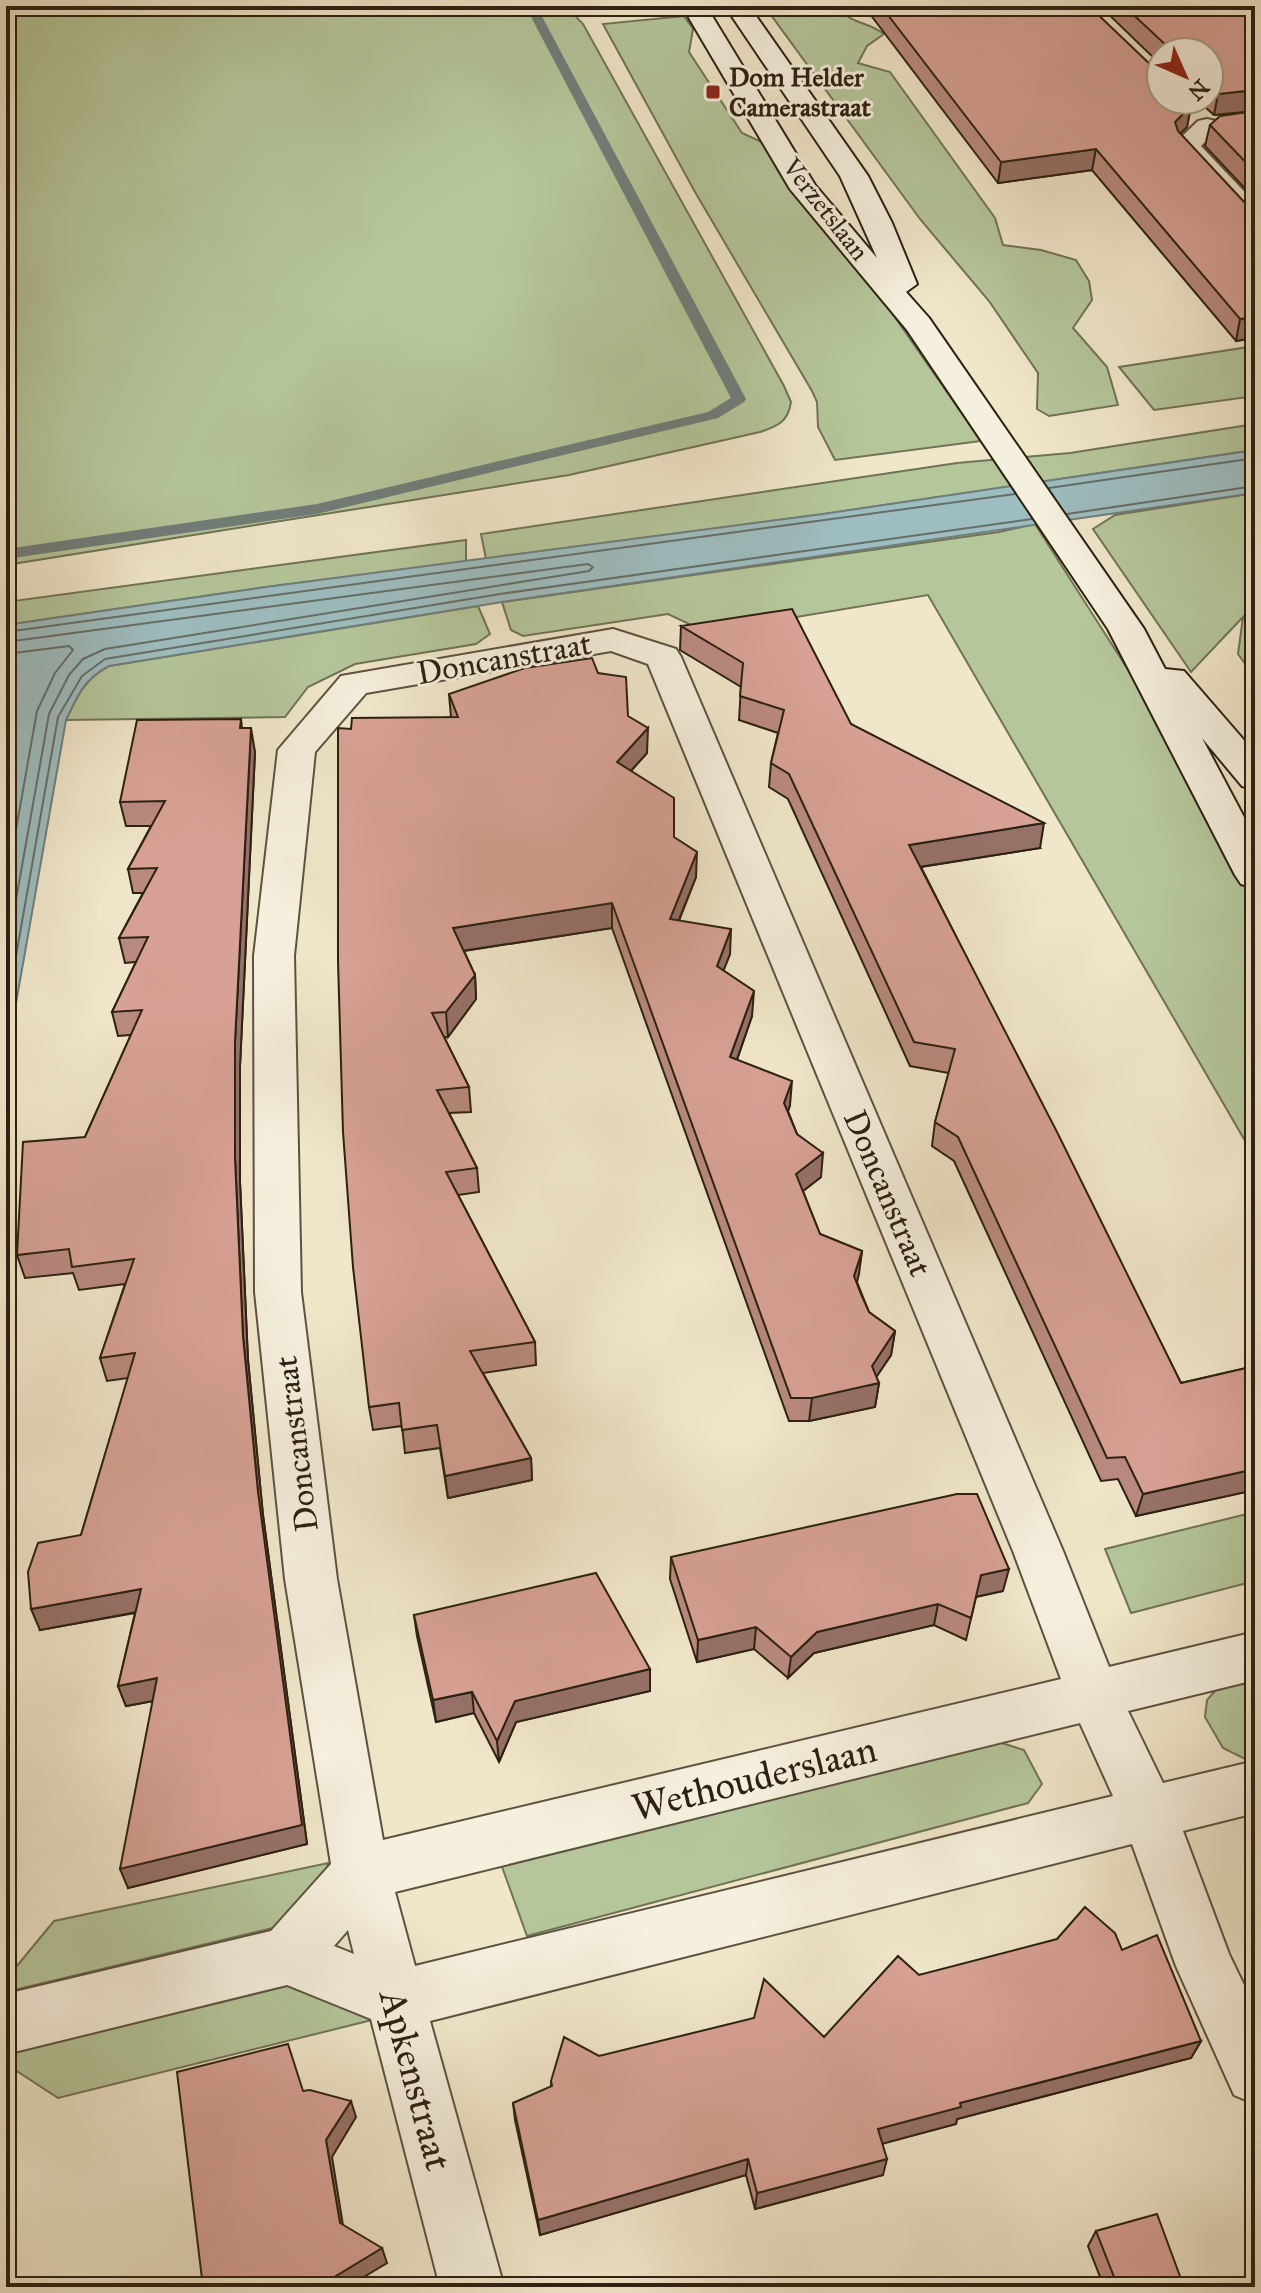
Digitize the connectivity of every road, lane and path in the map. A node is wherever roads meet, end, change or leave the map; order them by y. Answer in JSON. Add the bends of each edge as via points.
{"nodes":[{"id":1,"x":694,"y":6,"type":"edge"},
{"id":2,"x":737,"y":6,"type":"edge"},
{"id":3,"x":1209,"y":120,"type":"dead end"},
{"id":4,"x":1255,"y":219,"type":"edge"},
{"id":5,"x":918,"y":324,"type":"junction"},
{"id":6,"x":1126,"y":629,"type":"junction"},
{"id":7,"x":1255,"y":777,"type":"edge"},
{"id":8,"x":1255,"y":875,"type":"edge"},
{"id":9,"x":1255,"y":1656,"type":"edge"},
{"id":10,"x":1094,"y":1696,"type":"junction"},
{"id":11,"x":1255,"y":1787,"type":"edge"},
{"id":12,"x":1149,"y":1814,"type":"junction"},
{"id":13,"x":361,"y":1873,"type":"junction"},
{"id":14,"x":287,"y":1956,"type":"junction"},
{"id":15,"x":395,"y":2000,"type":"junction"},
{"id":16,"x":6,"y":2024,"type":"edge"},
{"id":17,"x":1255,"y":2074,"type":"edge"},
{"id":18,"x":472,"y":2287,"type":"edge"}],
"edges":[{"from":1,"to":5,"type":"street","name":"Verzetslaan","via":[[804,189]]},
{"from":2,"to":5,"type":"street","name":"Verzetslaan","via":[[854,176]]},
{"from":3,"to":4,"type":"street","via":[[1186,145]]},
{"from":5,"to":6,"type":"street","name":"Verzetslaan"},
{"from":6,"to":7,"type":"street","name":"Verzetslaan"},
{"from":6,"to":8,"type":"street","name":"Verzetslaan"},
{"from":9,"to":10,"type":"street","name":"Wethouderslaan"},
{"from":10,"to":12,"type":"street","name":"Doncanstraat"},
{"from":10,"to":13,"type":"street","name":"Wethouderslaan"},
{"from":10,"to":13,"type":"street","name":"Doncanstraat","via":[[1026,1521],[663,657],[613,640],[354,684],[297,750],[274,956],[278,1292],[311,1579]]},
{"from":11,"to":12,"type":"street"},
{"from":12,"to":15,"type":"street"},
{"from":12,"to":17,"type":"street","via":[[1205,1966]]},
{"from":13,"to":14,"type":"street"},
{"from":13,"to":15,"type":"street","name":"Apkenstraat"},
{"from":14,"to":15,"type":"street"},
{"from":14,"to":16,"type":"street"},
{"from":15,"to":18,"type":"street","name":"Apkenstraat"}]}
